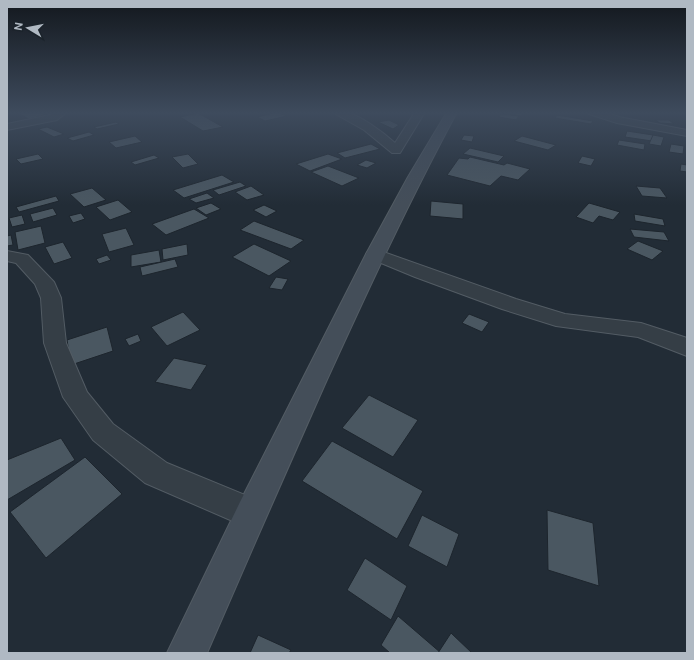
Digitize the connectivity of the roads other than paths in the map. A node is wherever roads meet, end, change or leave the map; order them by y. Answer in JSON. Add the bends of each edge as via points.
{"nodes":[{"id":1,"x":388,"y":143,"type":"edge"},
{"id":2,"x":401,"y":143,"type":"edge"},
{"id":3,"x":434,"y":143,"type":"edge"},
{"id":4,"x":375,"y":254,"type":"junction"},
{"id":5,"x":7,"y":256,"type":"edge"},
{"id":6,"x":687,"y":348,"type":"edge"},
{"id":7,"x":251,"y":512,"type":"junction"},
{"id":8,"x":187,"y":653,"type":"edge"}],
"edges":[{"from":1,"to":2,"type":"street","via":[[396,150]]},
{"from":3,"to":4,"type":"main road"},
{"from":4,"to":6,"type":"street","via":[[509,304],[564,321],[641,330]]},
{"from":4,"to":7,"type":"main road"},
{"from":5,"to":7,"type":"street","via":[[22,259],[44,282],[51,298],[55,343],[76,397],[103,432],[156,473]]},
{"from":7,"to":8,"type":"main road"}]}
